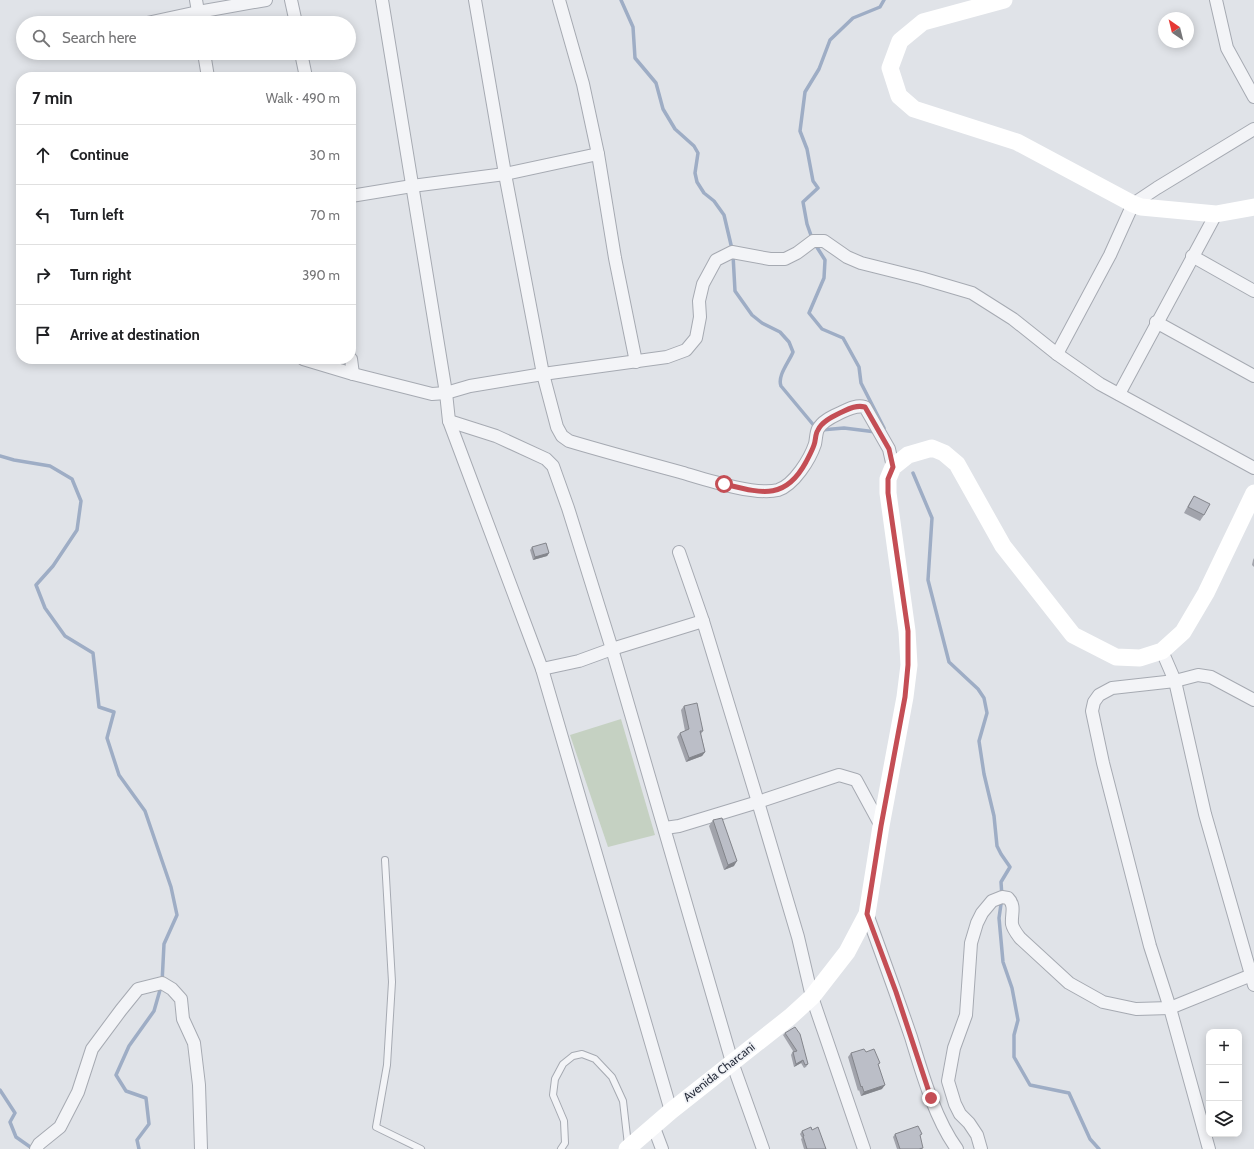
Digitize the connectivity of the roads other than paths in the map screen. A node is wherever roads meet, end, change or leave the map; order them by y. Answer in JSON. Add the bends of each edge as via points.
{"nodes":[{"id":1,"x":266,"y":0,"type":"edge"},
{"id":2,"x":291,"y":0,"type":"edge"},
{"id":3,"x":382,"y":0,"type":"edge"},
{"id":4,"x":475,"y":0,"type":"edge"},
{"id":5,"x":559,"y":0,"type":"edge"},
{"id":6,"x":1004,"y":0,"type":"edge"},
{"id":7,"x":1216,"y":0,"type":"edge"},
{"id":8,"x":198,"y":12,"type":"edge"},
{"id":9,"x":179,"y":16,"type":"edge"},
{"id":10,"x":294,"y":16,"type":"edge"},
{"id":11,"x":205,"y":60,"type":"edge"},
{"id":12,"x":302,"y":60,"type":"edge"},
{"id":13,"x":207,"y":72,"type":"edge"},
{"id":14,"x":305,"y":72,"type":"edge"},
{"id":15,"x":1254,"y":97,"type":"edge"},
{"id":16,"x":1254,"y":129,"type":"edge"},
{"id":17,"x":598,"y":154,"type":"junction"},
{"id":18,"x":505,"y":174,"type":"junction"},
{"id":19,"x":412,"y":186,"type":"junction"},
{"id":20,"x":356,"y":195,"type":"edge"},
{"id":21,"x":1133,"y":204,"type":"junction"},
{"id":22,"x":1254,"y":207,"type":"edge"},
{"id":23,"x":1216,"y":214,"type":"junction"},
{"id":24,"x":1192,"y":256,"type":"junction"},
{"id":25,"x":1254,"y":291,"type":"edge"},
{"id":26,"x":1156,"y":322,"type":"junction"},
{"id":27,"x":1057,"y":354,"type":"junction"},
{"id":28,"x":636,"y":362,"type":"junction"},
{"id":29,"x":320,"y":364,"type":"edge"},
{"id":30,"x":352,"y":364,"type":"edge"},
{"id":31,"x":353,"y":374,"type":"junction"},
{"id":32,"x":543,"y":374,"type":"junction"},
{"id":33,"x":1254,"y":376,"type":"edge"},
{"id":34,"x":446,"y":392,"type":"junction"},
{"id":35,"x":1119,"y":394,"type":"junction"},
{"id":36,"x":449,"y":421,"type":"junction"},
{"id":37,"x":898,"y":462,"type":"junction"},
{"id":38,"x":1254,"y":468,"type":"edge"},
{"id":39,"x":1254,"y":493,"type":"edge"},
{"id":40,"x":679,"y":552,"type":"dead end"},
{"id":41,"x":703,"y":621,"type":"junction"},
{"id":42,"x":612,"y":649,"type":"junction"},
{"id":43,"x":1162,"y":651,"type":"junction"},
{"id":44,"x":542,"y":669,"type":"junction"},
{"id":45,"x":1175,"y":681,"type":"junction"},
{"id":46,"x":1254,"y":700,"type":"edge"},
{"id":47,"x":758,"y":802,"type":"junction"},
{"id":48,"x":881,"y":826,"type":"junction"},
{"id":49,"x":664,"y":828,"type":"junction"},
{"id":50,"x":385,"y":860,"type":"dead end"},
{"id":51,"x":867,"y":914,"type":"junction"},
{"id":52,"x":1253,"y":978,"type":"edge"},
{"id":53,"x":812,"y":997,"type":"junction"},
{"id":54,"x":1170,"y":1008,"type":"junction"},
{"id":55,"x":732,"y":1062,"type":"junction"},
{"id":56,"x":671,"y":1111,"type":"junction"},
{"id":57,"x":653,"y":1126,"type":"junction"},
{"id":58,"x":36,"y":1149,"type":"edge"},
{"id":59,"x":201,"y":1149,"type":"edge"},
{"id":60,"x":421,"y":1149,"type":"edge"},
{"id":61,"x":561,"y":1149,"type":"edge"},
{"id":62,"x":628,"y":1149,"type":"edge"},
{"id":63,"x":662,"y":1149,"type":"edge"},
{"id":64,"x":763,"y":1149,"type":"edge"},
{"id":65,"x":864,"y":1149,"type":"edge"},
{"id":66,"x":957,"y":1149,"type":"edge"},
{"id":67,"x":981,"y":1149,"type":"edge"},
{"id":68,"x":1209,"y":1149,"type":"edge"}],
"edges":[{"from":1,"to":8,"type":"street"},
{"from":2,"to":10,"type":"street"},
{"from":3,"to":19,"type":"street"},
{"from":4,"to":18,"type":"street"},
{"from":5,"to":17,"type":"street","via":[[583,84]]},
{"from":6,"to":21,"type":"main road","via":[[923,22],[900,41],[890,68],[899,96],[914,109],[1017,142]]},
{"from":7,"to":15,"type":"street","via":[[1227,48]]},
{"from":8,"to":9,"type":"street"},
{"from":11,"to":13,"type":"street"},
{"from":12,"to":14,"type":"street"},
{"from":16,"to":21,"type":"street"},
{"from":17,"to":18,"type":"street"},
{"from":17,"to":28,"type":"street"},
{"from":18,"to":19,"type":"street"},
{"from":18,"to":32,"type":"street"},
{"from":19,"to":20,"type":"street"},
{"from":19,"to":34,"type":"street"},
{"from":21,"to":23,"type":"main road","via":[[1141,207]]},
{"from":21,"to":27,"type":"street","via":[[1110,255]]},
{"from":22,"to":23,"type":"main road"},
{"from":23,"to":24,"type":"street"},
{"from":24,"to":25,"type":"street"},
{"from":24,"to":26,"type":"street"},
{"from":26,"to":33,"type":"street"},
{"from":26,"to":35,"type":"street"},
{"from":27,"to":28,"type":"street","via":[[1013,319],[972,293],[861,263],[824,241],[813,241],[785,259],[770,260],[732,252],[716,260],[703,284],[696,338],[686,350],[667,357]]},
{"from":27,"to":35,"type":"street"},
{"from":28,"to":32,"type":"street"},
{"from":29,"to":31,"type":"street"},
{"from":30,"to":31,"type":"street"},
{"from":31,"to":34,"type":"street","via":[[432,394]]},
{"from":32,"to":34,"type":"street"},
{"from":32,"to":37,"type":"street","via":[[557,426],[562,436],[569,441],[724,484],[753,491],[784,488],[802,469],[814,446],[818,430],[826,421],[861,406],[865,407]]},
{"from":34,"to":36,"type":"street"},
{"from":35,"to":38,"type":"street"},
{"from":36,"to":42,"type":"street","via":[[496,436],[546,459],[553,466]]},
{"from":36,"to":44,"type":"street"},
{"from":37,"to":43,"type":"main road","via":[[932,448],[957,464],[1003,546],[1073,635],[1116,657],[1140,658]]},
{"from":37,"to":48,"type":"main road","name":"Avenida Charcani","via":[[888,479],[888,493],[908,631],[908,665],[905,697]]},
{"from":39,"to":43,"type":"main road","via":[[1206,593],[1183,632]]},
{"from":40,"to":41,"type":"street"},
{"from":41,"to":42,"type":"street"},
{"from":41,"to":47,"type":"street"},
{"from":42,"to":44,"type":"street","via":[[579,661]]},
{"from":42,"to":49,"type":"street"},
{"from":43,"to":45,"type":"street"},
{"from":44,"to":56,"type":"street"},
{"from":45,"to":46,"type":"street","via":[[1198,676],[1211,677]]},
{"from":45,"to":52,"type":"street","via":[[1205,814]]},
{"from":45,"to":54,"type":"street","via":[[1112,688],[1100,695],[1094,702],[1092,711],[1150,946]]},
{"from":47,"to":48,"type":"street","via":[[839,775],[856,780]]},
{"from":47,"to":49,"type":"street","via":[[679,826]]},
{"from":47,"to":53,"type":"street","via":[[798,937]]},
{"from":48,"to":51,"type":"main road","name":"Avenida Charcani"},
{"from":49,"to":55,"type":"street"},
{"from":50,"to":60,"type":"lane","via":[[392,982],[387,1065],[376,1127]]},
{"from":51,"to":53,"type":"main road","name":"Avenida Charcani","via":[[847,952]]},
{"from":51,"to":66,"type":"street","via":[[931,1098]]},
{"from":52,"to":54,"type":"street"},
{"from":53,"to":55,"type":"main road","name":"Avenida Charcani"},
{"from":53,"to":65,"type":"street"},
{"from":54,"to":67,"type":"street","via":[[1136,1009],[1103,1002],[1069,983],[1020,938],[1012,924],[1013,905],[1008,898],[1002,897],[992,901],[982,913],[971,943],[966,1015],[954,1048],[948,1081],[954,1104],[977,1135]]},
{"from":54,"to":68,"type":"street"},
{"from":55,"to":56,"type":"main road","name":"Avenida Charcani"},
{"from":55,"to":64,"type":"street"},
{"from":56,"to":57,"type":"main road","name":"Avenida Charcani"},
{"from":57,"to":62,"type":"main road","name":"Avenida Charcani"},
{"from":57,"to":63,"type":"street"},
{"from":58,"to":59,"type":"street","via":[[60,1127],[78,1092],[92,1049],[121,1010],[138,989],[162,983],[172,989],[181,1000],[183,1019],[194,1043],[199,1085]]},
{"from":61,"to":62,"type":"lane","via":[[566,1143],[564,1121],[553,1095],[554,1079],[563,1064],[573,1056],[582,1054],[595,1059],[612,1077],[622,1101]]}]}
